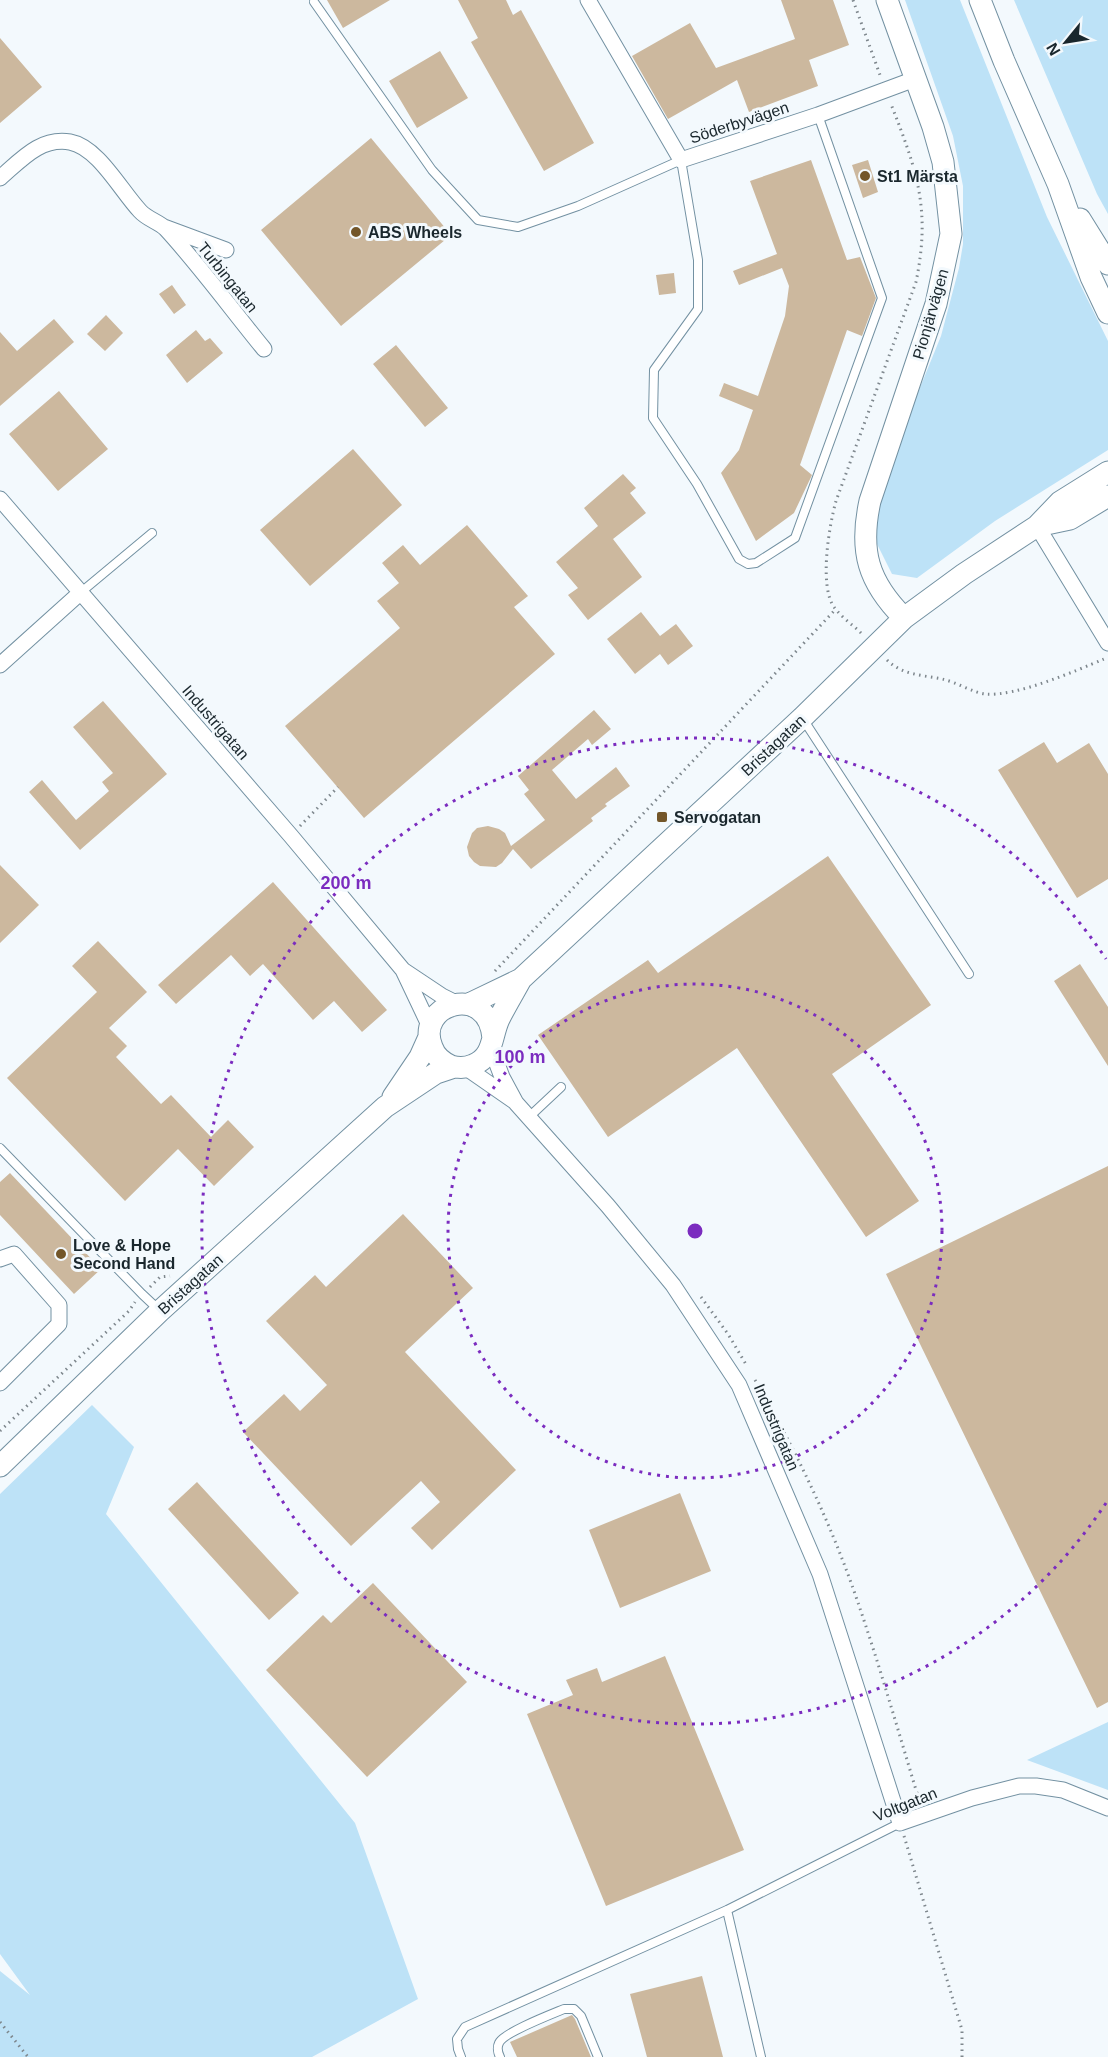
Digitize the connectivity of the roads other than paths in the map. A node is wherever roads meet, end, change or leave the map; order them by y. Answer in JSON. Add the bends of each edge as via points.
{"nodes":[{"id":1,"x":588,"y":0,"type":"edge"},
{"id":2,"x":887,"y":0,"type":"edge"},
{"id":3,"x":980,"y":0,"type":"edge"},
{"id":4,"x":314,"y":2,"type":"dead end"},
{"id":5,"x":915,"y":79,"type":"junction"},
{"id":6,"x":818,"y":115,"type":"junction"},
{"id":7,"x":681,"y":160,"type":"junction"},
{"id":8,"x":0,"y":178,"type":"edge"},
{"id":9,"x":1058,"y":184,"type":"junction"},
{"id":10,"x":164,"y":227,"type":"junction"},
{"id":11,"x":226,"y":250,"type":"dead end"},
{"id":12,"x":1108,"y":264,"type":"edge"},
{"id":13,"x":1108,"y":313,"type":"edge"},
{"id":14,"x":264,"y":349,"type":"dead end"},
{"id":15,"x":1108,"y":472,"type":"edge"},
{"id":16,"x":1108,"y":496,"type":"edge"},
{"id":17,"x":0,"y":499,"type":"edge"},
{"id":18,"x":1037,"y":526,"type":"junction"},
{"id":19,"x":152,"y":533,"type":"dead end"},
{"id":20,"x":81,"y":592,"type":"junction"},
{"id":21,"x":904,"y":618,"type":"junction"},
{"id":22,"x":1108,"y":643,"type":"edge"},
{"id":23,"x":0,"y":665,"type":"edge"},
{"id":24,"x":802,"y":718,"type":"junction"},
{"id":25,"x":403,"y":970,"type":"junction"},
{"id":26,"x":969,"y":974,"type":"dead end"},
{"id":27,"x":521,"y":979,"type":"junction"},
{"id":28,"x":464,"y":1004,"type":"junction"},
{"id":29,"x":430,"y":1032,"type":"junction"},
{"id":30,"x":492,"y":1043,"type":"junction"},
{"id":31,"x":460,"y":1067,"type":"junction"},
{"id":32,"x":561,"y":1087,"type":"dead end"},
{"id":33,"x":516,"y":1103,"type":"junction"},
{"id":34,"x":385,"y":1107,"type":"junction"},
{"id":35,"x":529,"y":1117,"type":"junction"},
{"id":36,"x":0,"y":1148,"type":"edge"},
{"id":37,"x":0,"y":1259,"type":"edge"},
{"id":38,"x":160,"y":1311,"type":"junction"},
{"id":39,"x":0,"y":1383,"type":"edge"},
{"id":40,"x":0,"y":1466,"type":"edge"},
{"id":41,"x":1108,"y":1808,"type":"edge"},
{"id":42,"x":900,"y":1822,"type":"junction"},
{"id":43,"x":727,"y":1910,"type":"junction"},
{"id":44,"x":461,"y":2057,"type":"edge"},
{"id":45,"x":500,"y":2057,"type":"edge"},
{"id":46,"x":598,"y":2057,"type":"edge"},
{"id":47,"x":761,"y":2057,"type":"edge"}],
"edges":[{"from":1,"to":7,"type":"street","name":"Söderbyvägen"},
{"from":2,"to":5,"type":"street","name":"Pionjärvägen"},
{"from":3,"to":9,"type":"street"},
{"from":4,"to":7,"type":"lane","via":[[432,170],[478,220],[518,227],[578,206]]},
{"from":5,"to":6,"type":"street","name":"Söderbyvägen"},
{"from":5,"to":21,"type":"street","name":"Pionjärvägen","via":[[944,162],[951,234],[936,304],[865,522],[872,574],[885,600]]},
{"from":6,"to":7,"type":"street","name":"Söderbyvägen"},
{"from":6,"to":7,"type":"lane","via":[[882,298],[795,538],[756,563],[739,559],[697,484],[653,418],[654,370],[698,309],[698,260]]},
{"from":8,"to":10,"type":"street","name":"Turbingatan","via":[[36,147],[55,141],[71,142],[98,159],[142,213]]},
{"from":9,"to":12,"type":"street"},
{"from":9,"to":13,"type":"street","via":[[1091,278]]},
{"from":10,"to":11,"type":"street","name":"Turbingatan"},
{"from":10,"to":14,"type":"street","name":"Turbingatan"},
{"from":15,"to":18,"type":"street","name":"Bristagatan","via":[[1060,502]]},
{"from":16,"to":18,"type":"street","name":"Bristagatan","via":[[1070,519]]},
{"from":17,"to":20,"type":"street","name":"Industrigatan"},
{"from":18,"to":21,"type":"street","name":"Bristagatan"},
{"from":18,"to":22,"type":"street"},
{"from":19,"to":20,"type":"lane"},
{"from":20,"to":23,"type":"street"},
{"from":20,"to":25,"type":"street","name":"Industrigatan"},
{"from":21,"to":24,"type":"street","name":"Bristagatan"},
{"from":24,"to":26,"type":"lane"},
{"from":24,"to":27,"type":"street","name":"Bristagatan"},
{"from":25,"to":28,"type":"street","name":"Industrigatan","via":[[442,996]]},
{"from":25,"to":29,"type":"street","name":"Industrigatan"},
{"from":27,"to":28,"type":"street","name":"Bristagatan"},
{"from":27,"to":30,"type":"street","name":"Bristagatan","via":[[498,1021]]},
{"from":28,"to":29,"type":"street","name":"Bristagatan","via":[[440,1011]]},
{"from":28,"to":30,"type":"street","via":[[479,1009],[487,1017],[492,1027]]},
{"from":29,"to":31,"type":"street","via":[[436,1055],[444,1063]]},
{"from":29,"to":34,"type":"street","name":"Bristagatan","via":[[420,1057]]},
{"from":30,"to":31,"type":"street","name":"Bristagatan","via":[[485,1058]]},
{"from":30,"to":33,"type":"street","name":"Industrigatan","via":[[502,1077]]},
{"from":31,"to":33,"type":"street","name":"Industrigatan"},
{"from":31,"to":34,"type":"street","name":"Bristagatan","via":[[431,1076]]},
{"from":32,"to":35,"type":"lane"},
{"from":33,"to":35,"type":"street","name":"Industrigatan"},
{"from":34,"to":38,"type":"street","name":"Bristagatan"},
{"from":35,"to":42,"type":"street","name":"Industrigatan","via":[[673,1285],[739,1385],[820,1574]]},
{"from":36,"to":38,"type":"lane"},
{"from":37,"to":39,"type":"street","via":[[14,1254],[59,1305],[59,1324]]},
{"from":38,"to":40,"type":"street","name":"Bristagatan"},
{"from":41,"to":42,"type":"street","name":"Voltgatan","via":[[1063,1790],[1019,1786]]},
{"from":42,"to":43,"type":"lane","name":"Voltgatan"},
{"from":43,"to":44,"type":"lane","name":"Voltgatan","via":[[465,2027],[456,2039]]},
{"from":43,"to":47,"type":"lane"},
{"from":45,"to":46,"type":"lane","via":[[499,2043],[506,2035],[564,2009],[574,2009],[581,2016]]}]}
